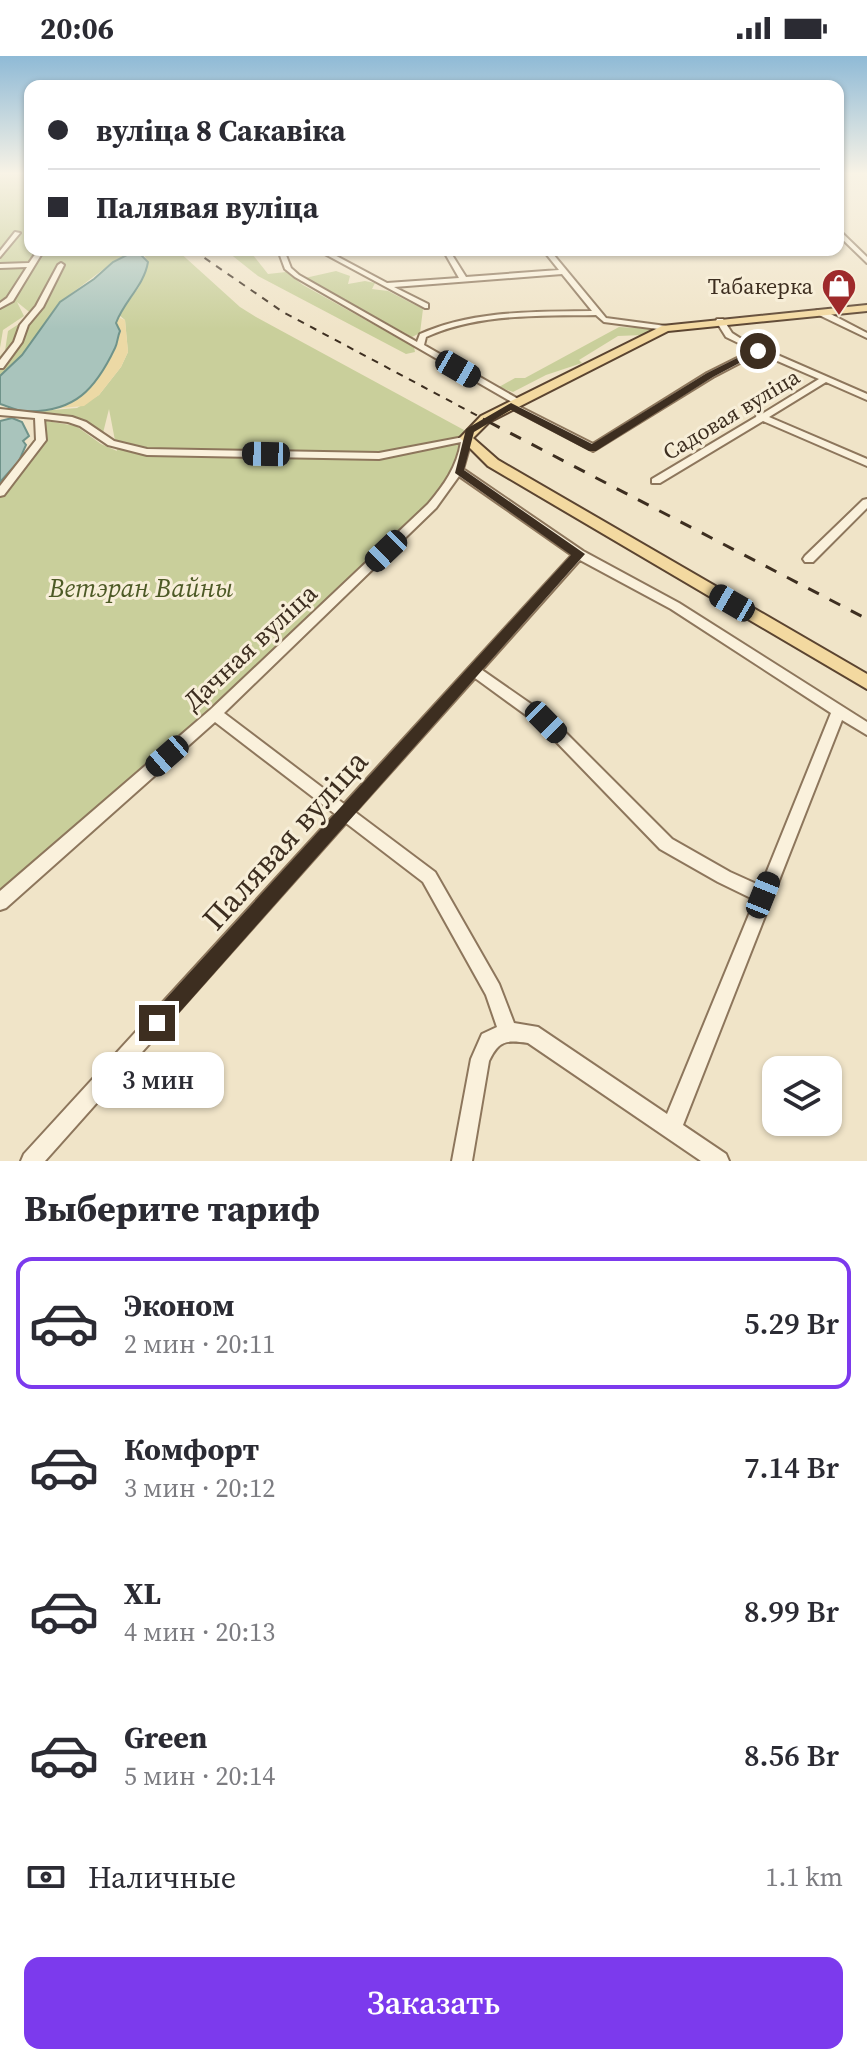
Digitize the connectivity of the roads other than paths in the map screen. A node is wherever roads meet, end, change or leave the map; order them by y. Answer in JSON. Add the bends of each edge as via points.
{"nodes":[{"id":1,"x":17,"y":233,"type":"dead end"},
{"id":2,"x":844,"y":237,"type":"edge"},
{"id":3,"x":0,"y":255,"type":"edge"},
{"id":4,"x":37,"y":256,"type":"edge"},
{"id":5,"x":283,"y":256,"type":"edge"},
{"id":6,"x":332,"y":256,"type":"edge"},
{"id":7,"x":450,"y":256,"type":"edge"},
{"id":8,"x":551,"y":256,"type":"edge"},
{"id":9,"x":867,"y":261,"type":"edge"},
{"id":10,"x":32,"y":265,"type":"junction"},
{"id":11,"x":61,"y":265,"type":"dead end"},
{"id":12,"x":0,"y":266,"type":"edge"},
{"id":13,"x":565,"y":272,"type":"junction"},
{"id":14,"x":464,"y":280,"type":"junction"},
{"id":15,"x":386,"y":285,"type":"junction"},
{"id":16,"x":0,"y":306,"type":"edge"},
{"id":17,"x":425,"y":306,"type":"dead end"},
{"id":18,"x":867,"y":308,"type":"edge"},
{"id":19,"x":820,"y":312,"type":"junction"},
{"id":20,"x":597,"y":313,"type":"junction"},
{"id":21,"x":720,"y":321,"type":"junction"},
{"id":22,"x":666,"y":328,"type":"junction"},
{"id":23,"x":867,"y":336,"type":"edge"},
{"id":24,"x":420,"y":345,"type":"junction"},
{"id":25,"x":758,"y":351,"type":"junction"},
{"id":26,"x":0,"y":366,"type":"edge"},
{"id":27,"x":826,"y":379,"type":"junction"},
{"id":28,"x":867,"y":397,"type":"edge"},
{"id":29,"x":514,"y":404,"type":"junction"},
{"id":30,"x":0,"y":412,"type":"edge"},
{"id":31,"x":39,"y":415,"type":"junction"},
{"id":32,"x":760,"y":416,"type":"junction"},
{"id":33,"x":466,"y":438,"type":"junction"},
{"id":34,"x":867,"y":463,"type":"edge"},
{"id":35,"x":459,"y":471,"type":"junction"},
{"id":36,"x":656,"y":481,"type":"dead end"},
{"id":37,"x":0,"y":493,"type":"edge"},
{"id":38,"x":867,"y":502,"type":"edge"},
{"id":39,"x":579,"y":554,"type":"junction"},
{"id":40,"x":809,"y":559,"type":"dead end"},
{"id":41,"x":474,"y":671,"type":"junction"},
{"id":42,"x":867,"y":682,"type":"edge"},
{"id":43,"x":838,"y":713,"type":"junction"},
{"id":44,"x":215,"y":714,"type":"junction"},
{"id":45,"x":867,"y":729,"type":"edge"},
{"id":46,"x":345,"y":816,"type":"junction"},
{"id":47,"x":763,"y":895,"type":"junction"},
{"id":48,"x":0,"y":902,"type":"edge"},
{"id":49,"x":508,"y":1031,"type":"junction"},
{"id":50,"x":671,"y":1129,"type":"junction"},
{"id":51,"x":31,"y":1161,"type":"edge"},
{"id":52,"x":462,"y":1161,"type":"edge"},
{"id":53,"x":719,"y":1161,"type":"edge"}],
"edges":[{"from":1,"to":3,"type":"street"},
{"from":2,"to":9,"type":"street"},
{"from":4,"to":10,"type":"street"},
{"from":5,"to":24,"type":"street","via":[[297,276]]},
{"from":6,"to":15,"type":"street"},
{"from":7,"to":14,"type":"street"},
{"from":8,"to":13,"type":"street"},
{"from":10,"to":12,"type":"street"},
{"from":10,"to":16,"type":"street"},
{"from":11,"to":26,"type":"street"},
{"from":13,"to":14,"type":"street"},
{"from":13,"to":20,"type":"street"},
{"from":14,"to":15,"type":"street"},
{"from":15,"to":17,"type":"street"},
{"from":18,"to":19,"type":"main road"},
{"from":19,"to":21,"type":"main road"},
{"from":19,"to":23,"type":"street"},
{"from":20,"to":22,"type":"street","via":[[612,323]]},
{"from":20,"to":24,"type":"street","via":[[470,321],[431,331]]},
{"from":21,"to":22,"type":"main road"},
{"from":21,"to":25,"type":"street","via":[[729,335]]},
{"from":22,"to":29,"type":"main road"},
{"from":24,"to":29,"type":"street"},
{"from":25,"to":27,"type":"street"},
{"from":25,"to":29,"type":"street","via":[[593,448]]},
{"from":27,"to":28,"type":"street"},
{"from":27,"to":32,"type":"street","name":"Садовая вуліца"},
{"from":29,"to":33,"type":"main road","via":[[474,426]]},
{"from":30,"to":31,"type":"street"},
{"from":31,"to":33,"type":"street","via":[[77,421],[111,443],[147,452],[379,456]]},
{"from":31,"to":37,"type":"street","via":[[41,440]]},
{"from":32,"to":34,"type":"street"},
{"from":32,"to":36,"type":"street","name":"Садовая вуліца"},
{"from":33,"to":35,"type":"street","name":"Дачная вуліца"},
{"from":33,"to":42,"type":"main road","via":[[493,463]]},
{"from":35,"to":39,"type":"street"},
{"from":35,"to":44,"type":"street","name":"Дачная вуліца","via":[[432,506]]},
{"from":38,"to":40,"type":"street"},
{"from":39,"to":41,"type":"street","name":"Палявая вуліца"},
{"from":39,"to":43,"type":"street","via":[[675,606]]},
{"from":41,"to":46,"type":"street","name":"Палявая вуліца"},
{"from":41,"to":47,"type":"street","via":[[546,722],[666,844]]},
{"from":43,"to":45,"type":"street"},
{"from":43,"to":47,"type":"street"},
{"from":44,"to":46,"type":"street"},
{"from":44,"to":48,"type":"street","name":"Дачная вуліца"},
{"from":46,"to":49,"type":"street","via":[[429,877],[493,990]]},
{"from":46,"to":51,"type":"street","name":"Палявая вуліца"},
{"from":47,"to":50,"type":"street"},
{"from":49,"to":50,"type":"street","via":[[531,1034]]},
{"from":49,"to":52,"type":"street","via":[[489,1041],[480,1059]]},
{"from":50,"to":53,"type":"street"}]}
